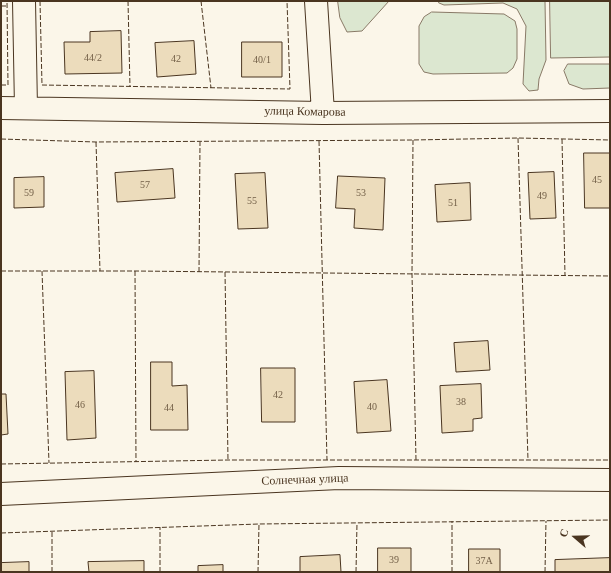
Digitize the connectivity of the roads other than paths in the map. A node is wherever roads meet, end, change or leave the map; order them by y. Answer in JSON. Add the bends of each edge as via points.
{"nodes":[{"id":1,"x":24,"y":1,"type":"edge"},
{"id":2,"x":316,"y":1,"type":"edge"},
{"id":3,"x":1,"y":108,"type":"edge"},
{"id":4,"x":26,"y":108,"type":"junction"},
{"id":5,"x":610,"y":111,"type":"edge"},
{"id":6,"x":323,"y":112,"type":"junction"},
{"id":7,"x":610,"y":480,"type":"edge"},
{"id":8,"x":1,"y":494,"type":"edge"}],
"edges":[{"from":1,"to":4,"type":"street"},
{"from":2,"to":6,"type":"street"},
{"from":3,"to":4,"type":"street","name":"улица Комарова"},
{"from":4,"to":6,"type":"street","name":"улица Комарова"},
{"from":5,"to":6,"type":"street","name":"улица Комарова"},
{"from":7,"to":8,"type":"street","name":"Солнечная улица","via":[[339,478]]}]}
